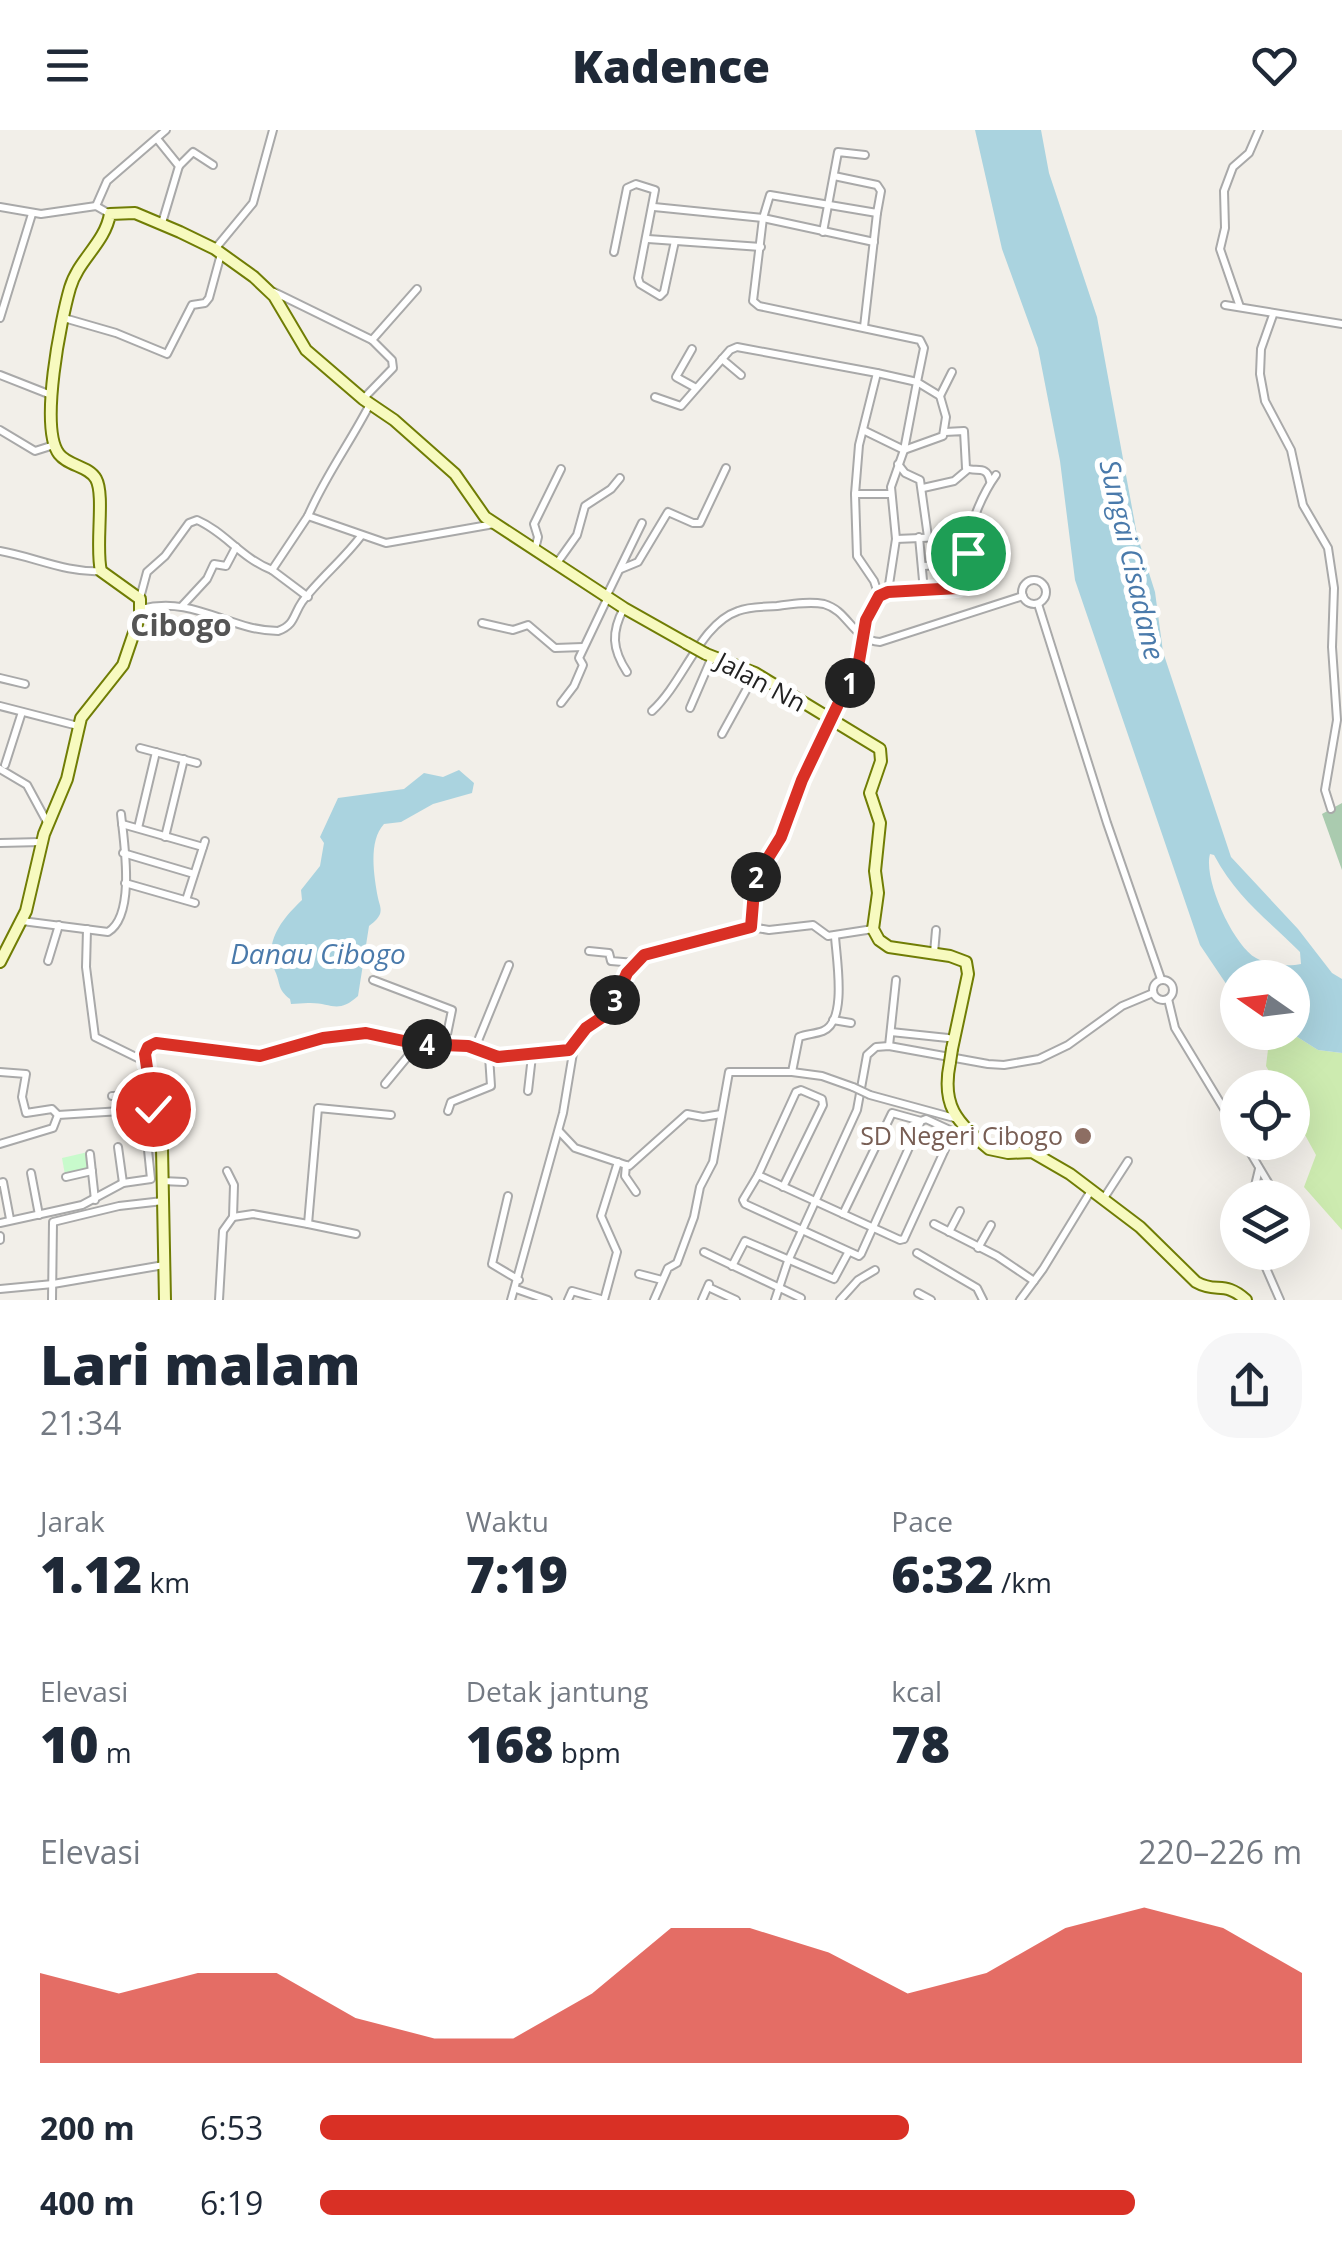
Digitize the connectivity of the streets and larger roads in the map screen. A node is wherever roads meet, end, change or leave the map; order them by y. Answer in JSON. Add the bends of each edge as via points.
{"nodes":[{"id":1,"x":166,"y":130,"type":"edge"},
{"id":2,"x":273,"y":130,"type":"edge"},
{"id":3,"x":1259,"y":130,"type":"edge"},
{"id":4,"x":158,"y":140,"type":"junction"},
{"id":5,"x":864,"y":155,"type":"dead end"},
{"id":6,"x":213,"y":165,"type":"dead end"},
{"id":7,"x":179,"y":166,"type":"junction"},
{"id":8,"x":834,"y":176,"type":"junction"},
{"id":9,"x":828,"y":204,"type":"junction"},
{"id":10,"x":96,"y":206,"type":"junction"},
{"id":11,"x":0,"y":207,"type":"edge"},
{"id":12,"x":654,"y":208,"type":"junction"},
{"id":13,"x":877,"y":212,"type":"junction"},
{"id":14,"x":32,"y":214,"type":"junction"},
{"id":15,"x":110,"y":214,"type":"junction"},
{"id":16,"x":764,"y":218,"type":"junction"},
{"id":17,"x":161,"y":224,"type":"junction"},
{"id":18,"x":823,"y":232,"type":"junction"},
{"id":19,"x":648,"y":240,"type":"junction"},
{"id":20,"x":675,"y":241,"type":"junction"},
{"id":21,"x":874,"y":242,"type":"junction"},
{"id":22,"x":762,"y":247,"type":"junction"},
{"id":23,"x":218,"y":252,"type":"junction"},
{"id":24,"x":614,"y":252,"type":"dead end"},
{"id":25,"x":417,"y":289,"type":"dead end"},
{"id":26,"x":270,"y":290,"type":"junction"},
{"id":27,"x":1225,"y":305,"type":"dead end"},
{"id":28,"x":1240,"y":306,"type":"junction"},
{"id":29,"x":1273,"y":315,"type":"junction"},
{"id":30,"x":0,"y":318,"type":"edge"},
{"id":31,"x":64,"y":318,"type":"junction"},
{"id":32,"x":1342,"y":324,"type":"edge"},
{"id":33,"x":864,"y":327,"type":"junction"},
{"id":34,"x":372,"y":340,"type":"junction"},
{"id":35,"x":692,"y":349,"type":"dead end"},
{"id":36,"x":722,"y":359,"type":"junction"},
{"id":37,"x":952,"y":372,"type":"dead end"},
{"id":38,"x":877,"y":373,"type":"junction"},
{"id":39,"x":0,"y":375,"type":"edge"},
{"id":40,"x":741,"y":375,"type":"dead end"},
{"id":41,"x":917,"y":382,"type":"junction"},
{"id":42,"x":696,"y":388,"type":"junction"},
{"id":43,"x":51,"y":395,"type":"junction"},
{"id":44,"x":940,"y":396,"type":"junction"},
{"id":45,"x":655,"y":397,"type":"dead end"},
{"id":46,"x":367,"y":402,"type":"junction"},
{"id":47,"x":0,"y":430,"type":"edge"},
{"id":48,"x":862,"y":430,"type":"junction"},
{"id":49,"x":945,"y":432,"type":"junction"},
{"id":50,"x":54,"y":445,"type":"junction"},
{"id":51,"x":904,"y":450,"type":"junction"},
{"id":52,"x":898,"y":464,"type":"junction"},
{"id":53,"x":726,"y":468,"type":"dead end"},
{"id":54,"x":561,"y":469,"type":"dead end"},
{"id":55,"x":967,"y":470,"type":"junction"},
{"id":56,"x":620,"y":478,"type":"dead end"},
{"id":57,"x":924,"y":488,"type":"junction"},
{"id":58,"x":855,"y":494,"type":"junction"},
{"id":59,"x":890,"y":494,"type":"junction"},
{"id":60,"x":308,"y":516,"type":"junction"},
{"id":61,"x":642,"y":522,"type":"dead end"},
{"id":62,"x":494,"y":524,"type":"junction"},
{"id":63,"x":361,"y":536,"type":"junction"},
{"id":64,"x":969,"y":536,"type":"junction"},
{"id":65,"x":924,"y":537,"type":"junction"},
{"id":66,"x":896,"y":539,"type":"junction"},
{"id":67,"x":236,"y":548,"type":"junction"},
{"id":68,"x":534,"y":550,"type":"junction"},
{"id":69,"x":0,"y":551,"type":"edge"},
{"id":70,"x":943,"y":556,"type":"dead end"},
{"id":71,"x":556,"y":564,"type":"junction"},
{"id":72,"x":923,"y":566,"type":"junction"},
{"id":73,"x":621,"y":569,"type":"junction"},
{"id":74,"x":272,"y":570,"type":"junction"},
{"id":75,"x":100,"y":571,"type":"junction"},
{"id":76,"x":924,"y":590,"type":"junction"},
{"id":77,"x":888,"y":592,"type":"junction"},
{"id":78,"x":308,"y":596,"type":"junction"},
{"id":79,"x":879,"y":596,"type":"junction"},
{"id":80,"x":1023,"y":596,"type":"junction"},
{"id":81,"x":607,"y":597,"type":"junction"},
{"id":82,"x":140,"y":604,"type":"junction"},
{"id":83,"x":1038,"y":604,"type":"junction"},
{"id":84,"x":182,"y":607,"type":"junction"},
{"id":85,"x":624,"y":608,"type":"junction"},
{"id":86,"x":482,"y":623,"type":"dead end"},
{"id":87,"x":583,"y":647,"type":"junction"},
{"id":88,"x":709,"y":655,"type":"junction"},
{"id":89,"x":627,"y":672,"type":"dead end"},
{"id":90,"x":755,"y":673,"type":"junction"},
{"id":91,"x":0,"y":678,"type":"edge"},
{"id":92,"x":25,"y":684,"type":"dead end"},
{"id":93,"x":561,"y":702,"type":"dead end"},
{"id":94,"x":0,"y":706,"type":"edge"},
{"id":95,"x":690,"y":708,"type":"dead end"},
{"id":96,"x":652,"y":710,"type":"dead end"},
{"id":97,"x":22,"y":712,"type":"junction"},
{"id":98,"x":831,"y":720,"type":"junction"},
{"id":99,"x":78,"y":726,"type":"junction"},
{"id":100,"x":722,"y":734,"type":"dead end"},
{"id":101,"x":140,"y":748,"type":"dead end"},
{"id":102,"x":156,"y":752,"type":"junction"},
{"id":103,"x":184,"y":759,"type":"junction"},
{"id":104,"x":197,"y":763,"type":"dead end"},
{"id":105,"x":3,"y":767,"type":"edge"},
{"id":106,"x":1331,"y":809,"type":"dead end"},
{"id":107,"x":120,"y":814,"type":"dead end"},
{"id":108,"x":47,"y":822,"type":"junction"},
{"id":109,"x":122,"y":824,"type":"junction"},
{"id":110,"x":138,"y":828,"type":"junction"},
{"id":111,"x":165,"y":837,"type":"junction"},
{"id":112,"x":42,"y":842,"type":"junction"},
{"id":113,"x":0,"y":843,"type":"edge"},
{"id":114,"x":123,"y":854,"type":"junction"},
{"id":115,"x":194,"y":874,"type":"junction"},
{"id":116,"x":125,"y":884,"type":"junction"},
{"id":117,"x":22,"y":921,"type":"junction"},
{"id":118,"x":58,"y":925,"type":"junction"},
{"id":119,"x":751,"y":927,"type":"junction"},
{"id":120,"x":87,"y":929,"type":"junction"},
{"id":121,"x":873,"y":929,"type":"junction"},
{"id":122,"x":936,"y":930,"type":"dead end"},
{"id":123,"x":835,"y":936,"type":"junction"},
{"id":124,"x":589,"y":951,"type":"dead end"},
{"id":125,"x":934,"y":954,"type":"junction"},
{"id":126,"x":0,"y":962,"type":"edge"},
{"id":127,"x":48,"y":962,"type":"dead end"},
{"id":128,"x":634,"y":963,"type":"junction"},
{"id":129,"x":509,"y":965,"type":"dead end"},
{"id":130,"x":1161,"y":979,"type":"junction"},
{"id":131,"x":373,"y":980,"type":"dead end"},
{"id":132,"x":896,"y":980,"type":"dead end"},
{"id":133,"x":1153,"y":994,"type":"junction"},
{"id":134,"x":1168,"y":999,"type":"junction"},
{"id":135,"x":833,"y":1020,"type":"junction"},
{"id":136,"x":851,"y":1023,"type":"dead end"},
{"id":137,"x":891,"y":1032,"type":"junction"},
{"id":138,"x":418,"y":1044,"type":"junction"},
{"id":139,"x":445,"y":1045,"type":"junction"},
{"id":140,"x":574,"y":1046,"type":"junction"},
{"id":141,"x":889,"y":1046,"type":"junction"},
{"id":142,"x":474,"y":1049,"type":"junction"},
{"id":143,"x":950,"y":1050,"type":"junction"},
{"id":144,"x":489,"y":1056,"type":"junction"},
{"id":145,"x":532,"y":1056,"type":"junction"},
{"id":146,"x":145,"y":1061,"type":"junction"},
{"id":147,"x":0,"y":1072,"type":"edge"},
{"id":148,"x":792,"y":1072,"type":"junction"},
{"id":149,"x":385,"y":1084,"type":"dead end"},
{"id":150,"x":528,"y":1091,"type":"dead end"},
{"id":151,"x":148,"y":1095,"type":"junction"},
{"id":152,"x":112,"y":1096,"type":"dead end"},
{"id":153,"x":1220,"y":1102,"type":"edge"},
{"id":154,"x":153,"y":1109,"type":"junction"},
{"id":155,"x":448,"y":1111,"type":"dead end"},
{"id":156,"x":721,"y":1114,"type":"junction"},
{"id":157,"x":58,"y":1115,"type":"junction"},
{"id":158,"x":391,"y":1115,"type":"dead end"},
{"id":159,"x":958,"y":1119,"type":"junction"},
{"id":160,"x":921,"y":1121,"type":"junction"},
{"id":161,"x":558,"y":1130,"type":"junction"},
{"id":162,"x":146,"y":1140,"type":"dead end"},
{"id":163,"x":0,"y":1144,"type":"edge"},
{"id":164,"x":118,"y":1147,"type":"dead end"},
{"id":165,"x":90,"y":1154,"type":"dead end"},
{"id":166,"x":1254,"y":1160,"type":"edge"},
{"id":167,"x":1128,"y":1161,"type":"dead end"},
{"id":168,"x":622,"y":1164,"type":"junction"},
{"id":169,"x":1259,"y":1168,"type":"junction"},
{"id":170,"x":92,"y":1171,"type":"junction"},
{"id":171,"x":228,"y":1171,"type":"dead end"},
{"id":172,"x":30,"y":1173,"type":"dead end"},
{"id":173,"x":758,"y":1175,"type":"junction"},
{"id":174,"x":66,"y":1177,"type":"dead end"},
{"id":175,"x":156,"y":1180,"type":"junction"},
{"id":176,"x":1256,"y":1180,"type":"edge"},
{"id":177,"x":1266,"y":1180,"type":"edge"},
{"id":178,"x":184,"y":1182,"type":"dead end"},
{"id":179,"x":0,"y":1183,"type":"edge"},
{"id":180,"x":123,"y":1184,"type":"junction"},
{"id":181,"x":783,"y":1186,"type":"junction"},
{"id":182,"x":1092,"y":1189,"type":"junction"},
{"id":183,"x":636,"y":1192,"type":"dead end"},
{"id":184,"x":508,"y":1196,"type":"dead end"},
{"id":185,"x":1104,"y":1198,"type":"junction"},
{"id":186,"x":95,"y":1200,"type":"junction"},
{"id":187,"x":816,"y":1200,"type":"junction"},
{"id":188,"x":162,"y":1201,"type":"junction"},
{"id":189,"x":960,"y":1212,"type":"dead end"},
{"id":190,"x":843,"y":1214,"type":"junction"},
{"id":191,"x":39,"y":1215,"type":"junction"},
{"id":192,"x":233,"y":1217,"type":"junction"},
{"id":193,"x":10,"y":1219,"type":"junction"},
{"id":194,"x":0,"y":1223,"type":"edge"},
{"id":195,"x":308,"y":1224,"type":"junction"},
{"id":196,"x":934,"y":1224,"type":"dead end"},
{"id":197,"x":991,"y":1226,"type":"dead end"},
{"id":198,"x":873,"y":1228,"type":"junction"},
{"id":199,"x":801,"y":1231,"type":"junction"},
{"id":200,"x":948,"y":1232,"type":"junction"},
{"id":201,"x":356,"y":1234,"type":"dead end"},
{"id":202,"x":978,"y":1248,"type":"junction"},
{"id":203,"x":704,"y":1252,"type":"dead end"},
{"id":204,"x":848,"y":1253,"type":"junction"},
{"id":205,"x":917,"y":1254,"type":"dead end"},
{"id":206,"x":788,"y":1261,"type":"junction"},
{"id":207,"x":164,"y":1265,"type":"junction"},
{"id":208,"x":732,"y":1266,"type":"junction"},
{"id":209,"x":875,"y":1270,"type":"dead end"},
{"id":210,"x":1267,"y":1270,"type":"edge"},
{"id":211,"x":640,"y":1274,"type":"dead end"},
{"id":212,"x":519,"y":1280,"type":"junction"},
{"id":213,"x":662,"y":1280,"type":"junction"},
{"id":214,"x":1034,"y":1282,"type":"junction"},
{"id":215,"x":53,"y":1284,"type":"junction"},
{"id":216,"x":780,"y":1288,"type":"junction"},
{"id":217,"x":0,"y":1289,"type":"edge"},
{"id":218,"x":515,"y":1289,"type":"junction"},
{"id":219,"x":918,"y":1293,"type":"dead end"},
{"id":220,"x":801,"y":1298,"type":"edge"},
{"id":221,"x":52,"y":1300,"type":"edge"},
{"id":222,"x":165,"y":1300,"type":"edge"},
{"id":223,"x":219,"y":1300,"type":"edge"},
{"id":224,"x":511,"y":1300,"type":"edge"},
{"id":225,"x":548,"y":1300,"type":"edge"},
{"id":226,"x":568,"y":1300,"type":"edge"},
{"id":227,"x":605,"y":1300,"type":"edge"},
{"id":228,"x":654,"y":1300,"type":"edge"},
{"id":229,"x":702,"y":1300,"type":"edge"},
{"id":230,"x":736,"y":1300,"type":"edge"},
{"id":231,"x":775,"y":1300,"type":"edge"},
{"id":232,"x":840,"y":1300,"type":"edge"},
{"id":233,"x":932,"y":1300,"type":"edge"},
{"id":234,"x":983,"y":1300,"type":"edge"},
{"id":235,"x":1020,"y":1300,"type":"edge"},
{"id":236,"x":1246,"y":1300,"type":"edge"},
{"id":237,"x":1280,"y":1300,"type":"edge"}],
"edges":[{"from":1,"to":4,"type":"street"},
{"from":2,"to":23,"type":"street","via":[[253,204]]},
{"from":3,"to":28,"type":"street","via":[[1224,191],[1220,249]]},
{"from":4,"to":7,"type":"street"},
{"from":4,"to":10,"type":"street","via":[[107,181]]},
{"from":5,"to":8,"type":"street","via":[[840,151]]},
{"from":6,"to":7,"type":"street","via":[[193,152]]},
{"from":7,"to":17,"type":"street"},
{"from":8,"to":9,"type":"street"},
{"from":8,"to":13,"type":"street","via":[[877,185]]},
{"from":9,"to":13,"type":"street"},
{"from":9,"to":16,"type":"street","via":[[772,193]]},
{"from":9,"to":18,"type":"street"},
{"from":10,"to":14,"type":"street"},
{"from":10,"to":15,"type":"street"},
{"from":11,"to":14,"type":"street"},
{"from":12,"to":16,"type":"street"},
{"from":12,"to":19,"type":"street"},
{"from":12,"to":24,"type":"street","via":[[652,187],[627,188]]},
{"from":13,"to":21,"type":"street"},
{"from":14,"to":30,"type":"street"},
{"from":15,"to":17,"type":"street","name":"Jalan Nn"},
{"from":15,"to":31,"type":"street","via":[[73,280]]},
{"from":16,"to":18,"type":"street"},
{"from":16,"to":22,"type":"street"},
{"from":17,"to":23,"type":"street","name":"Jalan Nn"},
{"from":18,"to":21,"type":"street"},
{"from":19,"to":20,"type":"street"},
{"from":19,"to":20,"type":"street","via":[[638,278],[660,296]]},
{"from":20,"to":22,"type":"street"},
{"from":21,"to":33,"type":"street"},
{"from":22,"to":33,"type":"street","via":[[756,304]]},
{"from":23,"to":26,"type":"street","name":"Jalan Nn"},
{"from":23,"to":31,"type":"street","via":[[207,301],[192,304],[167,354]]},
{"from":25,"to":34,"type":"street"},
{"from":26,"to":34,"type":"street"},
{"from":26,"to":46,"type":"street","name":"Jalan Nn","via":[[306,350]]},
{"from":27,"to":28,"type":"street"},
{"from":28,"to":29,"type":"street"},
{"from":29,"to":32,"type":"street"},
{"from":29,"to":106,"type":"street","via":[[1261,349],[1265,401],[1291,450],[1303,505],[1330,555],[1338,720],[1325,790]]},
{"from":31,"to":43,"type":"street"},
{"from":33,"to":41,"type":"street","via":[[920,340]]},
{"from":34,"to":46,"type":"street","via":[[393,368]]},
{"from":35,"to":42,"type":"street","via":[[676,377]]},
{"from":36,"to":38,"type":"street","via":[[743,348]]},
{"from":36,"to":40,"type":"street"},
{"from":36,"to":42,"type":"street"},
{"from":37,"to":44,"type":"street"},
{"from":38,"to":41,"type":"street"},
{"from":38,"to":48,"type":"street"},
{"from":39,"to":43,"type":"street"},
{"from":41,"to":44,"type":"street"},
{"from":41,"to":51,"type":"street"},
{"from":42,"to":45,"type":"street","via":[[680,406]]},
{"from":43,"to":50,"type":"street"},
{"from":44,"to":49,"type":"street"},
{"from":46,"to":60,"type":"street"},
{"from":46,"to":62,"type":"street","name":"Jalan Nn","via":[[455,474]]},
{"from":47,"to":50,"type":"street","via":[[35,451]]},
{"from":48,"to":51,"type":"street"},
{"from":48,"to":58,"type":"street"},
{"from":49,"to":51,"type":"street"},
{"from":49,"to":55,"type":"street","via":[[964,431]]},
{"from":50,"to":75,"type":"street","via":[[98,483]]},
{"from":51,"to":52,"type":"street"},
{"from":52,"to":57,"type":"street"},
{"from":52,"to":59,"type":"street"},
{"from":53,"to":73,"type":"street","via":[[700,524],[668,512],[638,562]]},
{"from":54,"to":68,"type":"street","via":[[534,524]]},
{"from":55,"to":57,"type":"street","via":[[954,481]]},
{"from":55,"to":64,"type":"street","via":[[982,469],[993,479]]},
{"from":56,"to":71,"type":"street","via":[[585,506],[577,535]]},
{"from":57,"to":65,"type":"street"},
{"from":58,"to":59,"type":"street"},
{"from":58,"to":79,"type":"street","via":[[857,556]]},
{"from":59,"to":66,"type":"street"},
{"from":60,"to":63,"type":"street"},
{"from":60,"to":74,"type":"street"},
{"from":61,"to":73,"type":"street"},
{"from":62,"to":63,"type":"street","via":[[386,542]]},
{"from":62,"to":68,"type":"street","name":"Jalan Nn"},
{"from":63,"to":78,"type":"street"},
{"from":64,"to":65,"type":"street"},
{"from":64,"to":76,"type":"street","via":[[967,582]]},
{"from":65,"to":66,"type":"street"},
{"from":65,"to":72,"type":"street"},
{"from":66,"to":77,"type":"street"},
{"from":67,"to":74,"type":"street"},
{"from":67,"to":82,"type":"street","via":[[216,528],[189,522],[147,572]]},
{"from":67,"to":84,"type":"street","via":[[226,566],[214,564]]},
{"from":68,"to":71,"type":"street","name":"Jalan Nn"},
{"from":69,"to":75,"type":"street","via":[[72,572]]},
{"from":70,"to":72,"type":"street","via":[[941,565]]},
{"from":71,"to":81,"type":"street","name":"Jalan Nn"},
{"from":72,"to":76,"type":"street"},
{"from":73,"to":81,"type":"street"},
{"from":74,"to":78,"type":"street"},
{"from":75,"to":82,"type":"street"},
{"from":76,"to":77,"type":"street"},
{"from":77,"to":79,"type":"street"},
{"from":78,"to":84,"type":"street","via":[[296,619],[278,631]]},
{"from":79,"to":98,"type":"street","bridge":true,"via":[[864,627],[857,673]]},
{"from":80,"to":83,"type":"street"},
{"from":80,"to":83,"type":"street","via":[[1026,584],[1043,583],[1046,595]]},
{"from":80,"to":96,"type":"street","via":[[880,642],[864,640],[837,610],[814,602],[735,611],[710,629],[672,692]]},
{"from":81,"to":85,"type":"street","name":"Jalan Nn"},
{"from":81,"to":87,"type":"street"},
{"from":82,"to":84,"type":"street"},
{"from":82,"to":99,"type":"street","via":[[122,664]]},
{"from":83,"to":130,"type":"street"},
{"from":85,"to":88,"type":"street","name":"Jalan Nn","bridge":true},
{"from":85,"to":89,"type":"street","via":[[613,630]]},
{"from":86,"to":87,"type":"street","via":[[528,626],[556,648]]},
{"from":87,"to":93,"type":"street","via":[[583,665]]},
{"from":88,"to":90,"type":"street","name":"Jalan Nn"},
{"from":88,"to":95,"type":"street"},
{"from":90,"to":98,"type":"street","name":"Jalan Nn"},
{"from":90,"to":100,"type":"street"},
{"from":91,"to":92,"type":"street"},
{"from":94,"to":97,"type":"street"},
{"from":97,"to":99,"type":"street"},
{"from":97,"to":105,"type":"street"},
{"from":98,"to":119,"type":"street","via":[[781,837],[755,879]]},
{"from":98,"to":121,"type":"street","name":"Jalan Nn","via":[[882,754],[870,793],[880,823]]},
{"from":99,"to":108,"type":"street","via":[[67,779]]},
{"from":101,"to":102,"type":"street"},
{"from":102,"to":103,"type":"street"},
{"from":102,"to":110,"type":"street"},
{"from":103,"to":104,"type":"street"},
{"from":103,"to":111,"type":"street"},
{"from":105,"to":108,"type":"street","via":[[26,785]]},
{"from":107,"to":109,"type":"street"},
{"from":108,"to":112,"type":"street"},
{"from":109,"to":110,"type":"street"},
{"from":109,"to":114,"type":"street"},
{"from":110,"to":111,"type":"street"},
{"from":111,"to":115,"type":"street","via":[[204,844]]},
{"from":112,"to":113,"type":"street"},
{"from":112,"to":117,"type":"street"},
{"from":114,"to":115,"type":"street"},
{"from":114,"to":116,"type":"street"},
{"from":115,"to":116,"type":"street","via":[[191,902]]},
{"from":116,"to":120,"type":"street","via":[[116,926],[108,932]]},
{"from":117,"to":118,"type":"street"},
{"from":117,"to":126,"type":"street"},
{"from":118,"to":120,"type":"street"},
{"from":118,"to":127,"type":"street"},
{"from":119,"to":123,"type":"street","via":[[814,924]]},
{"from":119,"to":128,"type":"street"},
{"from":120,"to":146,"type":"street","via":[[93,1033]]},
{"from":121,"to":123,"type":"street"},
{"from":121,"to":125,"type":"street","via":[[884,945]]},
{"from":122,"to":125,"type":"street"},
{"from":123,"to":135,"type":"street","via":[[839,997]]},
{"from":124,"to":128,"type":"street"},
{"from":125,"to":143,"type":"street","via":[[962,959],[968,968]]},
{"from":128,"to":140,"type":"street","via":[[610,1012]]},
{"from":129,"to":142,"type":"street"},
{"from":130,"to":133,"type":"street"},
{"from":130,"to":134,"type":"street","via":[[1172,984]]},
{"from":131,"to":139,"type":"street","via":[[452,1010]]},
{"from":132,"to":137,"type":"street"},
{"from":133,"to":134,"type":"street"},
{"from":133,"to":141,"type":"street","via":[[1039,1059],[1004,1065]]},
{"from":134,"to":153,"type":"street","via":[[1175,1028]]},
{"from":135,"to":136,"type":"street"},
{"from":135,"to":148,"type":"street","via":[[825,1031],[799,1037]]},
{"from":137,"to":141,"type":"street"},
{"from":137,"to":143,"type":"street"},
{"from":138,"to":139,"type":"street"},
{"from":138,"to":146,"type":"street","via":[[355,1033],[260,1056],[156,1043]]},
{"from":138,"to":149,"type":"street"},
{"from":139,"to":142,"type":"street"},
{"from":140,"to":145,"type":"street"},
{"from":140,"to":161,"type":"street"},
{"from":141,"to":187,"type":"street","via":[[868,1055],[857,1110]]},
{"from":142,"to":144,"type":"street"},
{"from":143,"to":159,"type":"street","via":[[946,1096]]},
{"from":144,"to":145,"type":"street"},
{"from":144,"to":155,"type":"street","via":[[491,1086],[452,1102]]},
{"from":145,"to":150,"type":"street"},
{"from":146,"to":151,"type":"street"},
{"from":147,"to":157,"type":"street","via":[[26,1074],[26,1113],[52,1109]]},
{"from":148,"to":156,"type":"street","via":[[730,1070]]},
{"from":148,"to":159,"type":"street","bridge":true},
{"from":151,"to":152,"type":"street"},
{"from":151,"to":154,"type":"street"},
{"from":154,"to":157,"type":"street"},
{"from":154,"to":175,"type":"street","via":[[160,1130]]},
{"from":156,"to":168,"type":"street","via":[[686,1114],[632,1165]]},
{"from":156,"to":213,"type":"street","via":[[692,1224],[677,1263]]},
{"from":157,"to":163,"type":"street","via":[[55,1127]]},
{"from":158,"to":195,"type":"street","via":[[319,1107]]},
{"from":159,"to":182,"type":"street","via":[[989,1148],[1037,1154]]},
{"from":160,"to":190,"type":"street","via":[[892,1112]]},
{"from":160,"to":198,"type":"street"},
{"from":160,"to":198,"type":"street","via":[[952,1134],[904,1238]]},
{"from":161,"to":168,"type":"street","via":[[575,1148]]},
{"from":161,"to":212,"type":"street"},
{"from":162,"to":175,"type":"street"},
{"from":164,"to":180,"type":"street"},
{"from":165,"to":170,"type":"street"},
{"from":166,"to":169,"type":"street"},
{"from":167,"to":185,"type":"street"},
{"from":168,"to":183,"type":"street"},
{"from":168,"to":227,"type":"street","via":[[601,1216],[617,1252]]},
{"from":169,"to":176,"type":"street"},
{"from":169,"to":177,"type":"street"},
{"from":170,"to":174,"type":"street"},
{"from":170,"to":186,"type":"street"},
{"from":171,"to":192,"type":"street"},
{"from":172,"to":191,"type":"street"},
{"from":173,"to":181,"type":"street"},
{"from":173,"to":181,"type":"street","via":[[796,1092],[822,1099]]},
{"from":173,"to":199,"type":"street","via":[[745,1204]]},
{"from":175,"to":178,"type":"street"},
{"from":175,"to":180,"type":"street"},
{"from":175,"to":188,"type":"street"},
{"from":179,"to":193,"type":"street"},
{"from":180,"to":186,"type":"street"},
{"from":181,"to":187,"type":"street"},
{"from":182,"to":185,"type":"street"},
{"from":182,"to":214,"type":"street"},
{"from":184,"to":212,"type":"street","via":[[492,1261]]},
{"from":185,"to":236,"type":"street","via":[[1196,1282],[1230,1287]]},
{"from":186,"to":191,"type":"street"},
{"from":187,"to":190,"type":"street"},
{"from":187,"to":199,"type":"street"},
{"from":188,"to":207,"type":"street"},
{"from":188,"to":215,"type":"street","via":[[53,1222]]},
{"from":189,"to":200,"type":"street"},
{"from":190,"to":198,"type":"street"},
{"from":191,"to":193,"type":"street"},
{"from":192,"to":195,"type":"street"},
{"from":192,"to":223,"type":"street","via":[[223,1230]]},
{"from":193,"to":194,"type":"street"},
{"from":195,"to":201,"type":"street"},
{"from":196,"to":200,"type":"street"},
{"from":197,"to":202,"type":"street"},
{"from":198,"to":204,"type":"street","via":[[861,1254]]},
{"from":199,"to":204,"type":"street"},
{"from":199,"to":206,"type":"street"},
{"from":200,"to":202,"type":"street"},
{"from":202,"to":214,"type":"street"},
{"from":203,"to":208,"type":"street"},
{"from":204,"to":206,"type":"street","via":[[834,1279]]},
{"from":205,"to":234,"type":"street","via":[[977,1288]]},
{"from":206,"to":208,"type":"street","via":[[744,1241]]},
{"from":206,"to":216,"type":"street"},
{"from":207,"to":215,"type":"street"},
{"from":207,"to":222,"type":"street"},
{"from":208,"to":216,"type":"street"},
{"from":209,"to":232,"type":"street"},
{"from":210,"to":237,"type":"street"},
{"from":211,"to":213,"type":"street"},
{"from":212,"to":218,"type":"street"},
{"from":213,"to":228,"type":"street"},
{"from":214,"to":235,"type":"street"},
{"from":215,"to":217,"type":"street"},
{"from":215,"to":221,"type":"street"},
{"from":216,"to":220,"type":"street"},
{"from":216,"to":231,"type":"street"},
{"from":218,"to":224,"type":"street"},
{"from":218,"to":225,"type":"street"},
{"from":219,"to":233,"type":"street"},
{"from":226,"to":227,"type":"street","via":[[572,1290]]},
{"from":229,"to":230,"type":"street","via":[[709,1286]]}]}
